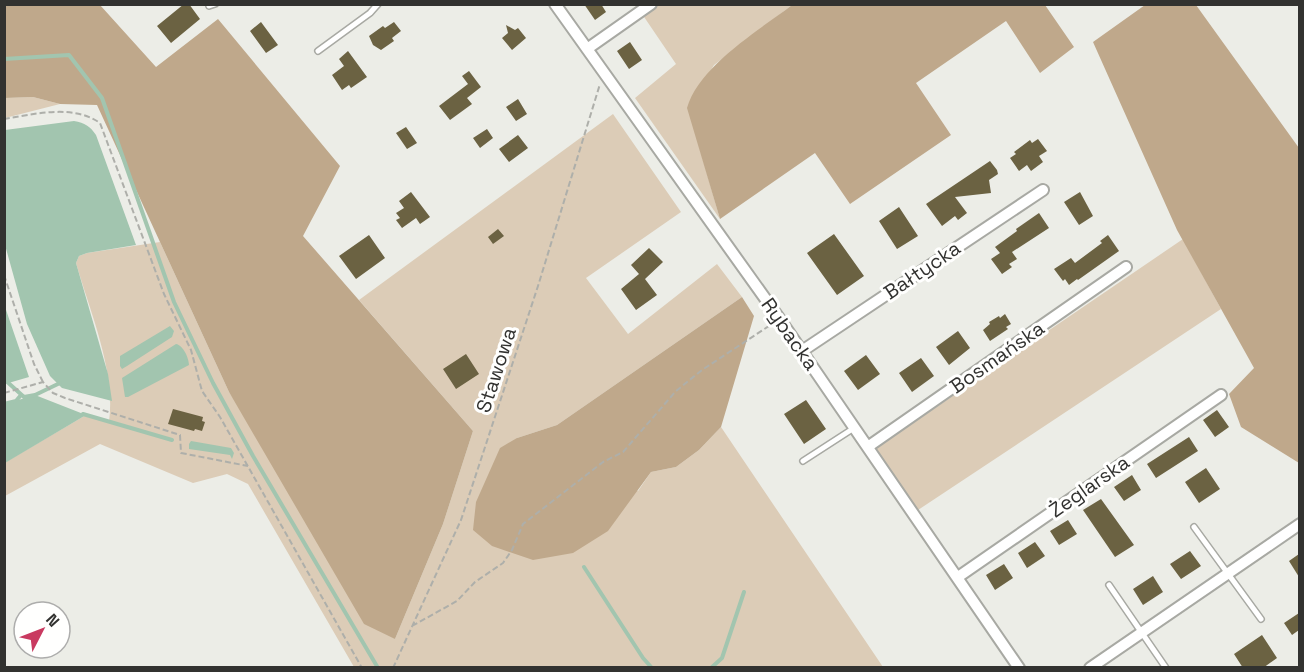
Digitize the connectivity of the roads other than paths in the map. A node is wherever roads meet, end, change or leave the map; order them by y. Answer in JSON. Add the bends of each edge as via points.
{"nodes":[{"id":1,"x":378,"y":4,"type":"edge"},
{"id":2,"x":555,"y":4,"type":"edge"},
{"id":3,"x":651,"y":4,"type":"edge"},
{"id":4,"x":587,"y":49,"type":"junction"},
{"id":5,"x":318,"y":51,"type":"dead end"},
{"id":6,"x":1043,"y":190,"type":"dead end"},
{"id":7,"x":1126,"y":267,"type":"dead end"},
{"id":8,"x":802,"y":351,"type":"junction"},
{"id":9,"x":1221,"y":395,"type":"dead end"},
{"id":10,"x":855,"y":427,"type":"junction"},
{"id":11,"x":869,"y":446,"type":"junction"},
{"id":12,"x":803,"y":461,"type":"dead end"},
{"id":13,"x":1299,"y":524,"type":"edge"},
{"id":14,"x":1194,"y":527,"type":"dead end"},
{"id":15,"x":1227,"y":574,"type":"junction"},
{"id":16,"x":958,"y":577,"type":"junction"},
{"id":17,"x":1109,"y":585,"type":"dead end"},
{"id":18,"x":1261,"y":620,"type":"dead end"},
{"id":19,"x":1142,"y":632,"type":"junction"},
{"id":20,"x":1019,"y":668,"type":"edge"},
{"id":21,"x":1090,"y":668,"type":"edge"},
{"id":22,"x":1166,"y":668,"type":"edge"}],
"edges":[{"from":1,"to":5,"type":"lane"},
{"from":2,"to":4,"type":"street","name":"Rybacka"},
{"from":3,"to":4,"type":"street"},
{"from":4,"to":8,"type":"street","name":"Rybacka"},
{"from":6,"to":8,"type":"street","name":"Bałtycka"},
{"from":7,"to":11,"type":"street","name":"Bosmańska"},
{"from":8,"to":10,"type":"street","name":"Rybacka"},
{"from":9,"to":16,"type":"street","name":"Żeglarska"},
{"from":10,"to":11,"type":"street","name":"Rybacka"},
{"from":10,"to":12,"type":"lane"},
{"from":11,"to":16,"type":"street","name":"Rybacka"},
{"from":13,"to":15,"type":"street"},
{"from":14,"to":15,"type":"lane"},
{"from":15,"to":18,"type":"lane"},
{"from":15,"to":19,"type":"street"},
{"from":16,"to":20,"type":"street","name":"Rybacka"},
{"from":17,"to":19,"type":"lane"},
{"from":19,"to":21,"type":"street"},
{"from":19,"to":22,"type":"lane"}]}
